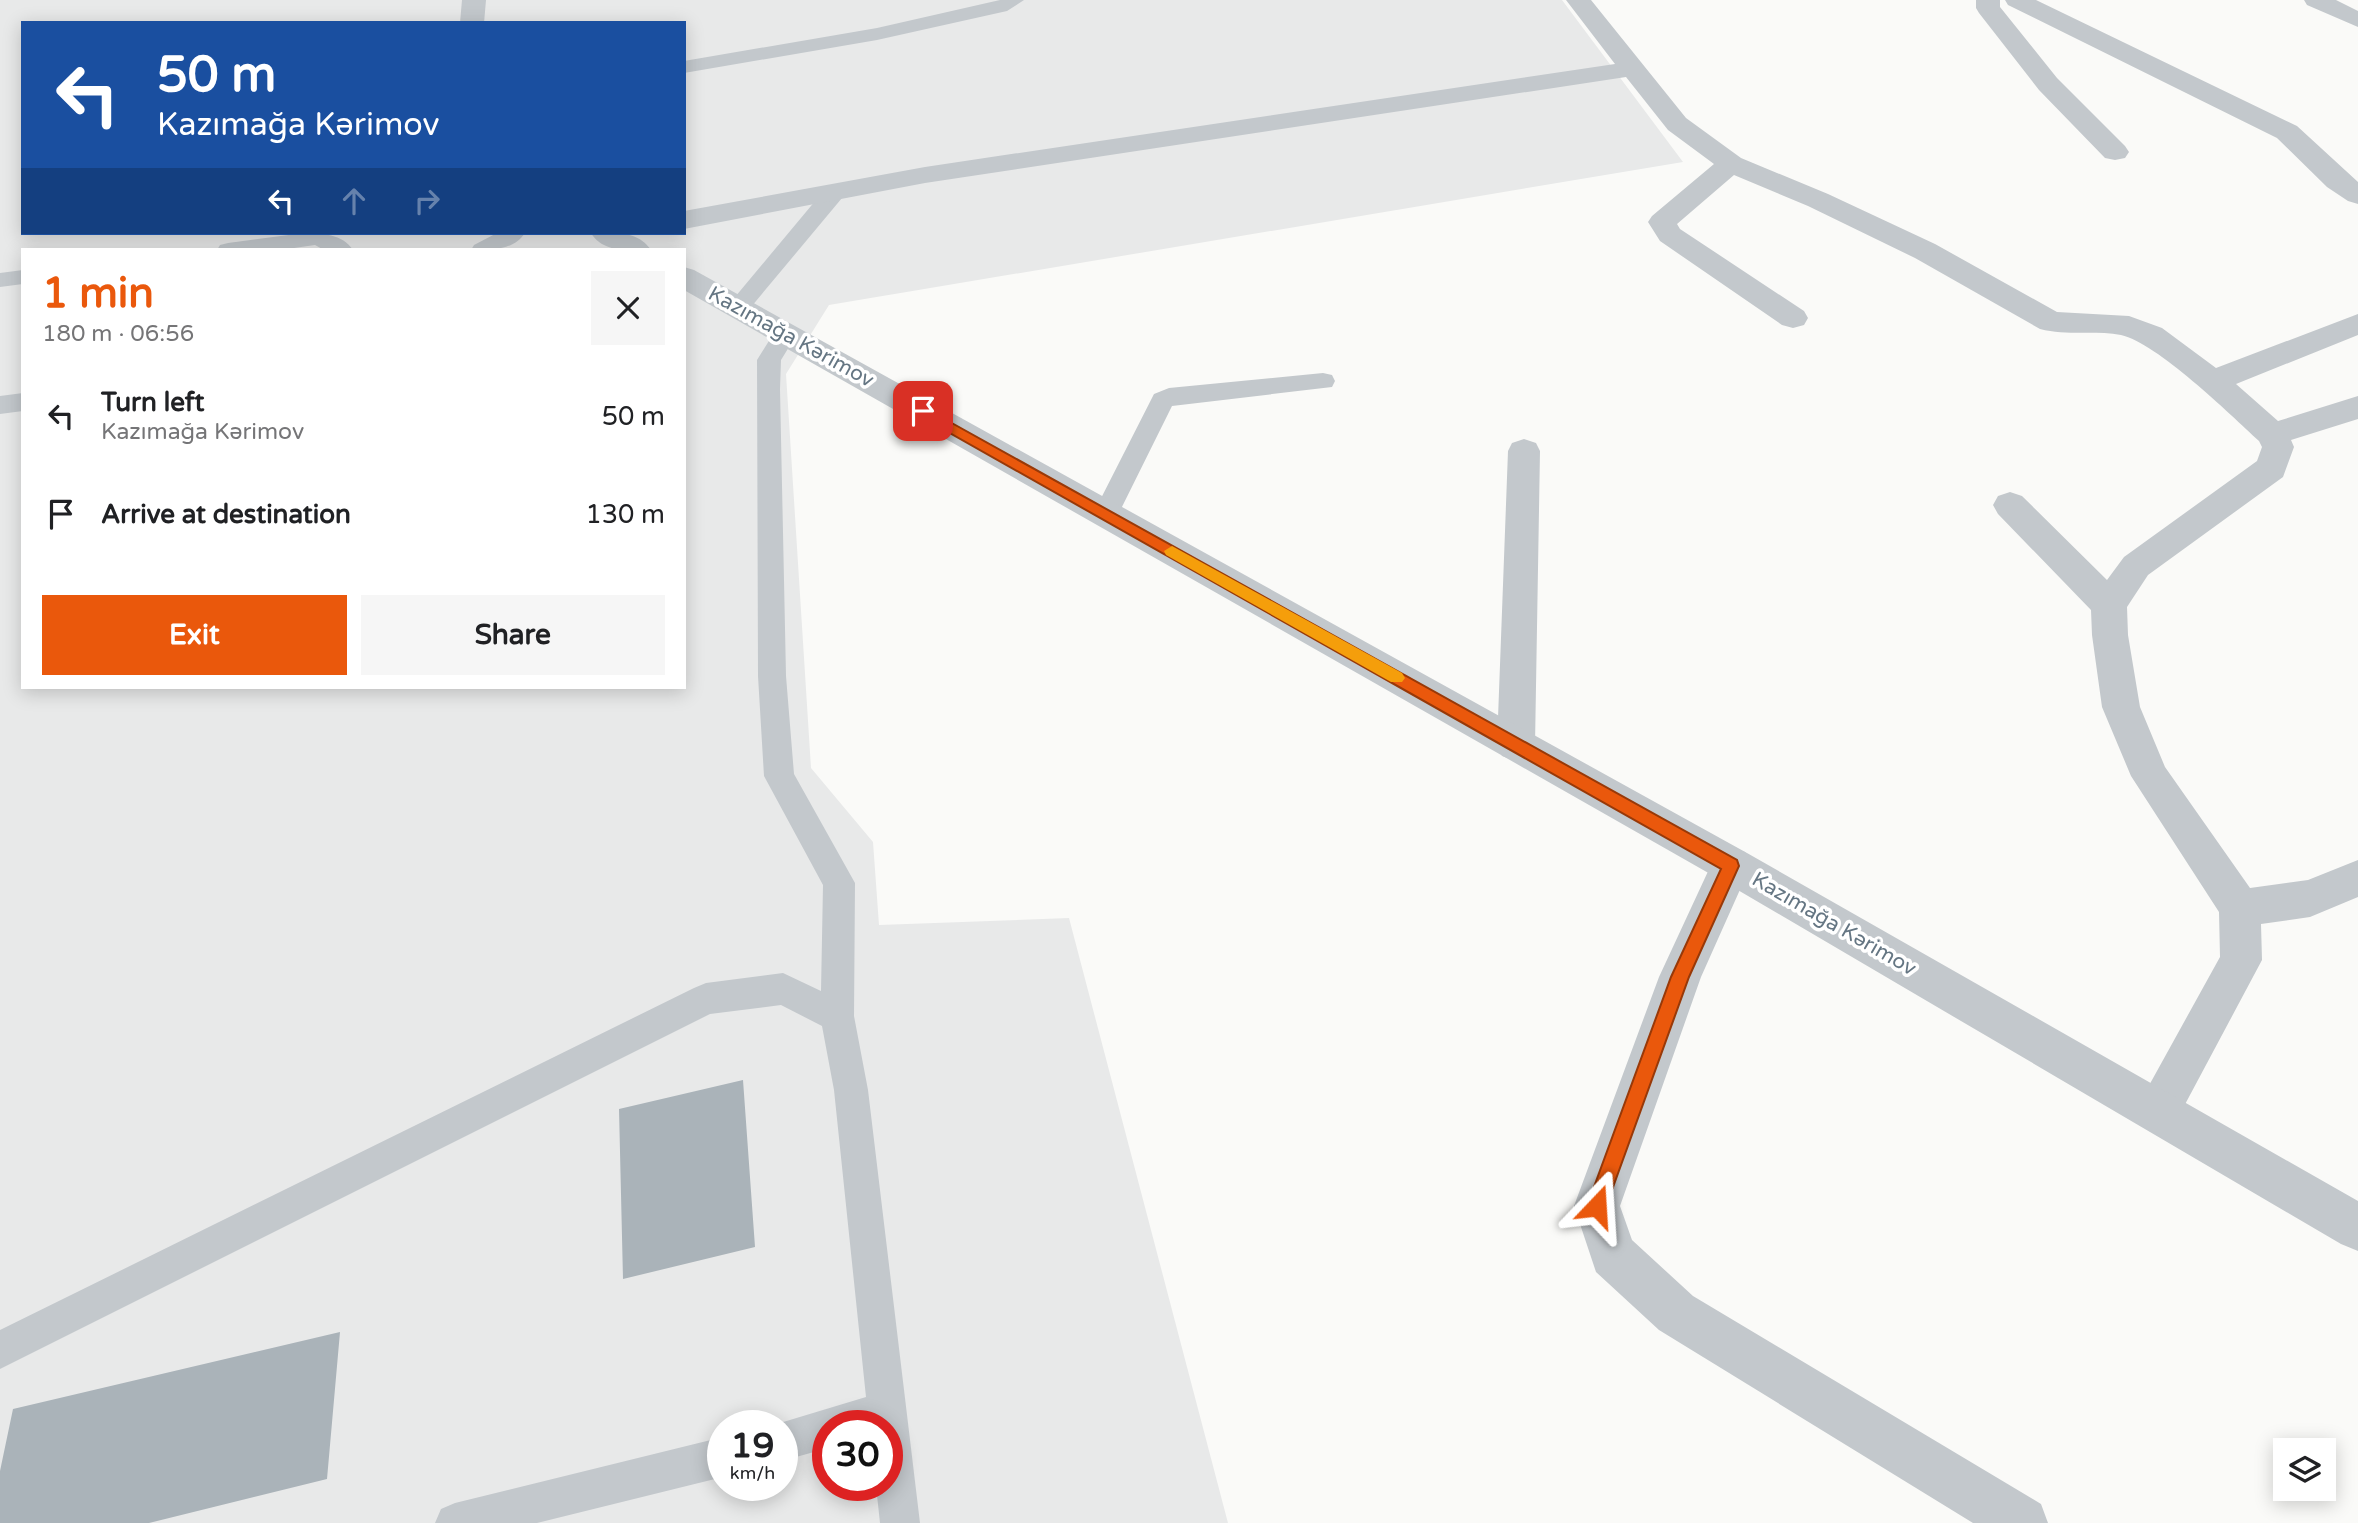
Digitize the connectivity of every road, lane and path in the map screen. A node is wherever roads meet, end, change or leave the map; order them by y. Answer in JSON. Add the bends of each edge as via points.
{"nodes":[{"id":1,"x":474,"y":0,"type":"edge"},
{"id":2,"x":1015,"y":0,"type":"edge"},
{"id":3,"x":1578,"y":0,"type":"edge"},
{"id":4,"x":1988,"y":0,"type":"edge"},
{"id":5,"x":2017,"y":0,"type":"edge"},
{"id":6,"x":2316,"y":0,"type":"edge"},
{"id":7,"x":2358,"y":20,"type":"edge"},
{"id":8,"x":472,"y":21,"type":"edge"},
{"id":9,"x":686,"y":67,"type":"edge"},
{"id":10,"x":1631,"y":69,"type":"junction"},
{"id":11,"x":2115,"y":152,"type":"dead end"},
{"id":12,"x":1731,"y":164,"type":"junction"},
{"id":13,"x":834,"y":193,"type":"junction"},
{"id":14,"x":2358,"y":195,"type":"edge"},
{"id":15,"x":686,"y":219,"type":"edge"},
{"id":16,"x":510,"y":235,"type":"edge"},
{"id":17,"x":610,"y":235,"type":"edge"},
{"id":18,"x":243,"y":248,"type":"edge"},
{"id":19,"x":338,"y":248,"type":"edge"},
{"id":20,"x":486,"y":248,"type":"edge"},
{"id":21,"x":633,"y":248,"type":"edge"},
{"id":22,"x":21,"y":277,"type":"edge"},
{"id":23,"x":686,"y":278,"type":"edge"},
{"id":24,"x":0,"y":281,"type":"edge"},
{"id":25,"x":738,"y":308,"type":"junction"},
{"id":26,"x":1793,"y":318,"type":"dead end"},
{"id":27,"x":2358,"y":324,"type":"edge"},
{"id":28,"x":785,"y":334,"type":"junction"},
{"id":29,"x":1323,"y":381,"type":"dead end"},
{"id":30,"x":2213,"y":381,"type":"junction"},
{"id":31,"x":21,"y":402,"type":"edge"},
{"id":32,"x":0,"y":405,"type":"edge"},
{"id":33,"x":2358,"y":407,"type":"edge"},
{"id":34,"x":2272,"y":434,"type":"junction"},
{"id":35,"x":1524,"y":451,"type":"dead end"},
{"id":36,"x":2010,"y":505,"type":"dead end"},
{"id":37,"x":1106,"y":514,"type":"junction"},
{"id":38,"x":2109,"y":605,"type":"junction"},
{"id":39,"x":1516,"y":745,"type":"junction"},
{"id":40,"x":1731,"y":866,"type":"junction"},
{"id":41,"x":2358,"y":878,"type":"edge"},
{"id":42,"x":2240,"y":908,"type":"junction"},
{"id":43,"x":837,"y":1016,"type":"junction"},
{"id":44,"x":2158,"y":1109,"type":"junction"},
{"id":45,"x":2358,"y":1227,"type":"edge"},
{"id":46,"x":0,"y":1350,"type":"edge"},
{"id":47,"x":888,"y":1410,"type":"edge"},
{"id":48,"x":707,"y":1461,"type":"edge"},
{"id":49,"x":898,"y":1501,"type":"edge"},
{"id":50,"x":455,"y":1523,"type":"edge"},
{"id":51,"x":900,"y":1523,"type":"edge"},
{"id":52,"x":2022,"y":1523,"type":"edge"}],
"edges":[{"from":1,"to":8,"type":"street"},
{"from":2,"to":9,"type":"lane","via":[[877,34]]},
{"from":3,"to":10,"type":"street"},
{"from":4,"to":11,"type":"street","via":[[1987,8],[2049,84]]},
{"from":5,"to":14,"type":"street","via":[[2287,132]]},
{"from":6,"to":7,"type":"street"},
{"from":10,"to":12,"type":"street","via":[[1677,124]]},
{"from":10,"to":13,"type":"street","via":[[925,175]]},
{"from":12,"to":26,"type":"street","via":[[1662,222],[1670,235]]},
{"from":12,"to":30,"type":"street","via":[[1925,251],[2051,322],[2106,323],[2151,335]]},
{"from":13,"to":15,"type":"street"},
{"from":13,"to":25,"type":"lane"},
{"from":16,"to":20,"type":"lane"},
{"from":17,"to":21,"type":"street"},
{"from":18,"to":19,"type":"lane","via":[[318,238]]},
{"from":22,"to":24,"type":"lane"},
{"from":23,"to":25,"type":"street","name":"Kazımağa Kərimov"},
{"from":25,"to":28,"type":"street","name":"Kazımağa Kərimov"},
{"from":27,"to":30,"type":"street"},
{"from":28,"to":37,"type":"street","name":"Kazımağa Kərimov"},
{"from":28,"to":43,"type":"lane","via":[[769,360],[768,389],[772,676],[779,776],[839,883]]},
{"from":29,"to":37,"type":"lane","via":[[1163,400]]},
{"from":30,"to":34,"type":"street"},
{"from":31,"to":32,"type":"lane"},
{"from":33,"to":34,"type":"street"},
{"from":34,"to":38,"type":"street","via":[[2277,447],[2271,468],[2136,566]]},
{"from":35,"to":39,"type":"street"},
{"from":36,"to":38,"type":"street"},
{"from":37,"to":39,"type":"street","name":"Kazımağa Kərimov"},
{"from":38,"to":42,"type":"street","via":[[2122,706],[2150,776]]},
{"from":39,"to":40,"type":"street","name":"Kazımağa Kərimov"},
{"from":40,"to":44,"type":"street","name":"Kazımağa Kərimov"},
{"from":40,"to":52,"type":"street","via":[[1680,977],[1597,1206],[1613,1255],[1676,1313]]},
{"from":41,"to":42,"type":"street","via":[[2310,898]]},
{"from":42,"to":44,"type":"street","via":[[2241,960]]},
{"from":43,"to":46,"type":"lane","via":[[783,989],[706,999]]},
{"from":43,"to":47,"type":"lane","via":[[852,1090]]},
{"from":44,"to":45,"type":"street","name":"Kazımağa Kərimov"},
{"from":48,"to":50,"type":"lane"},
{"from":49,"to":51,"type":"lane"}]}
